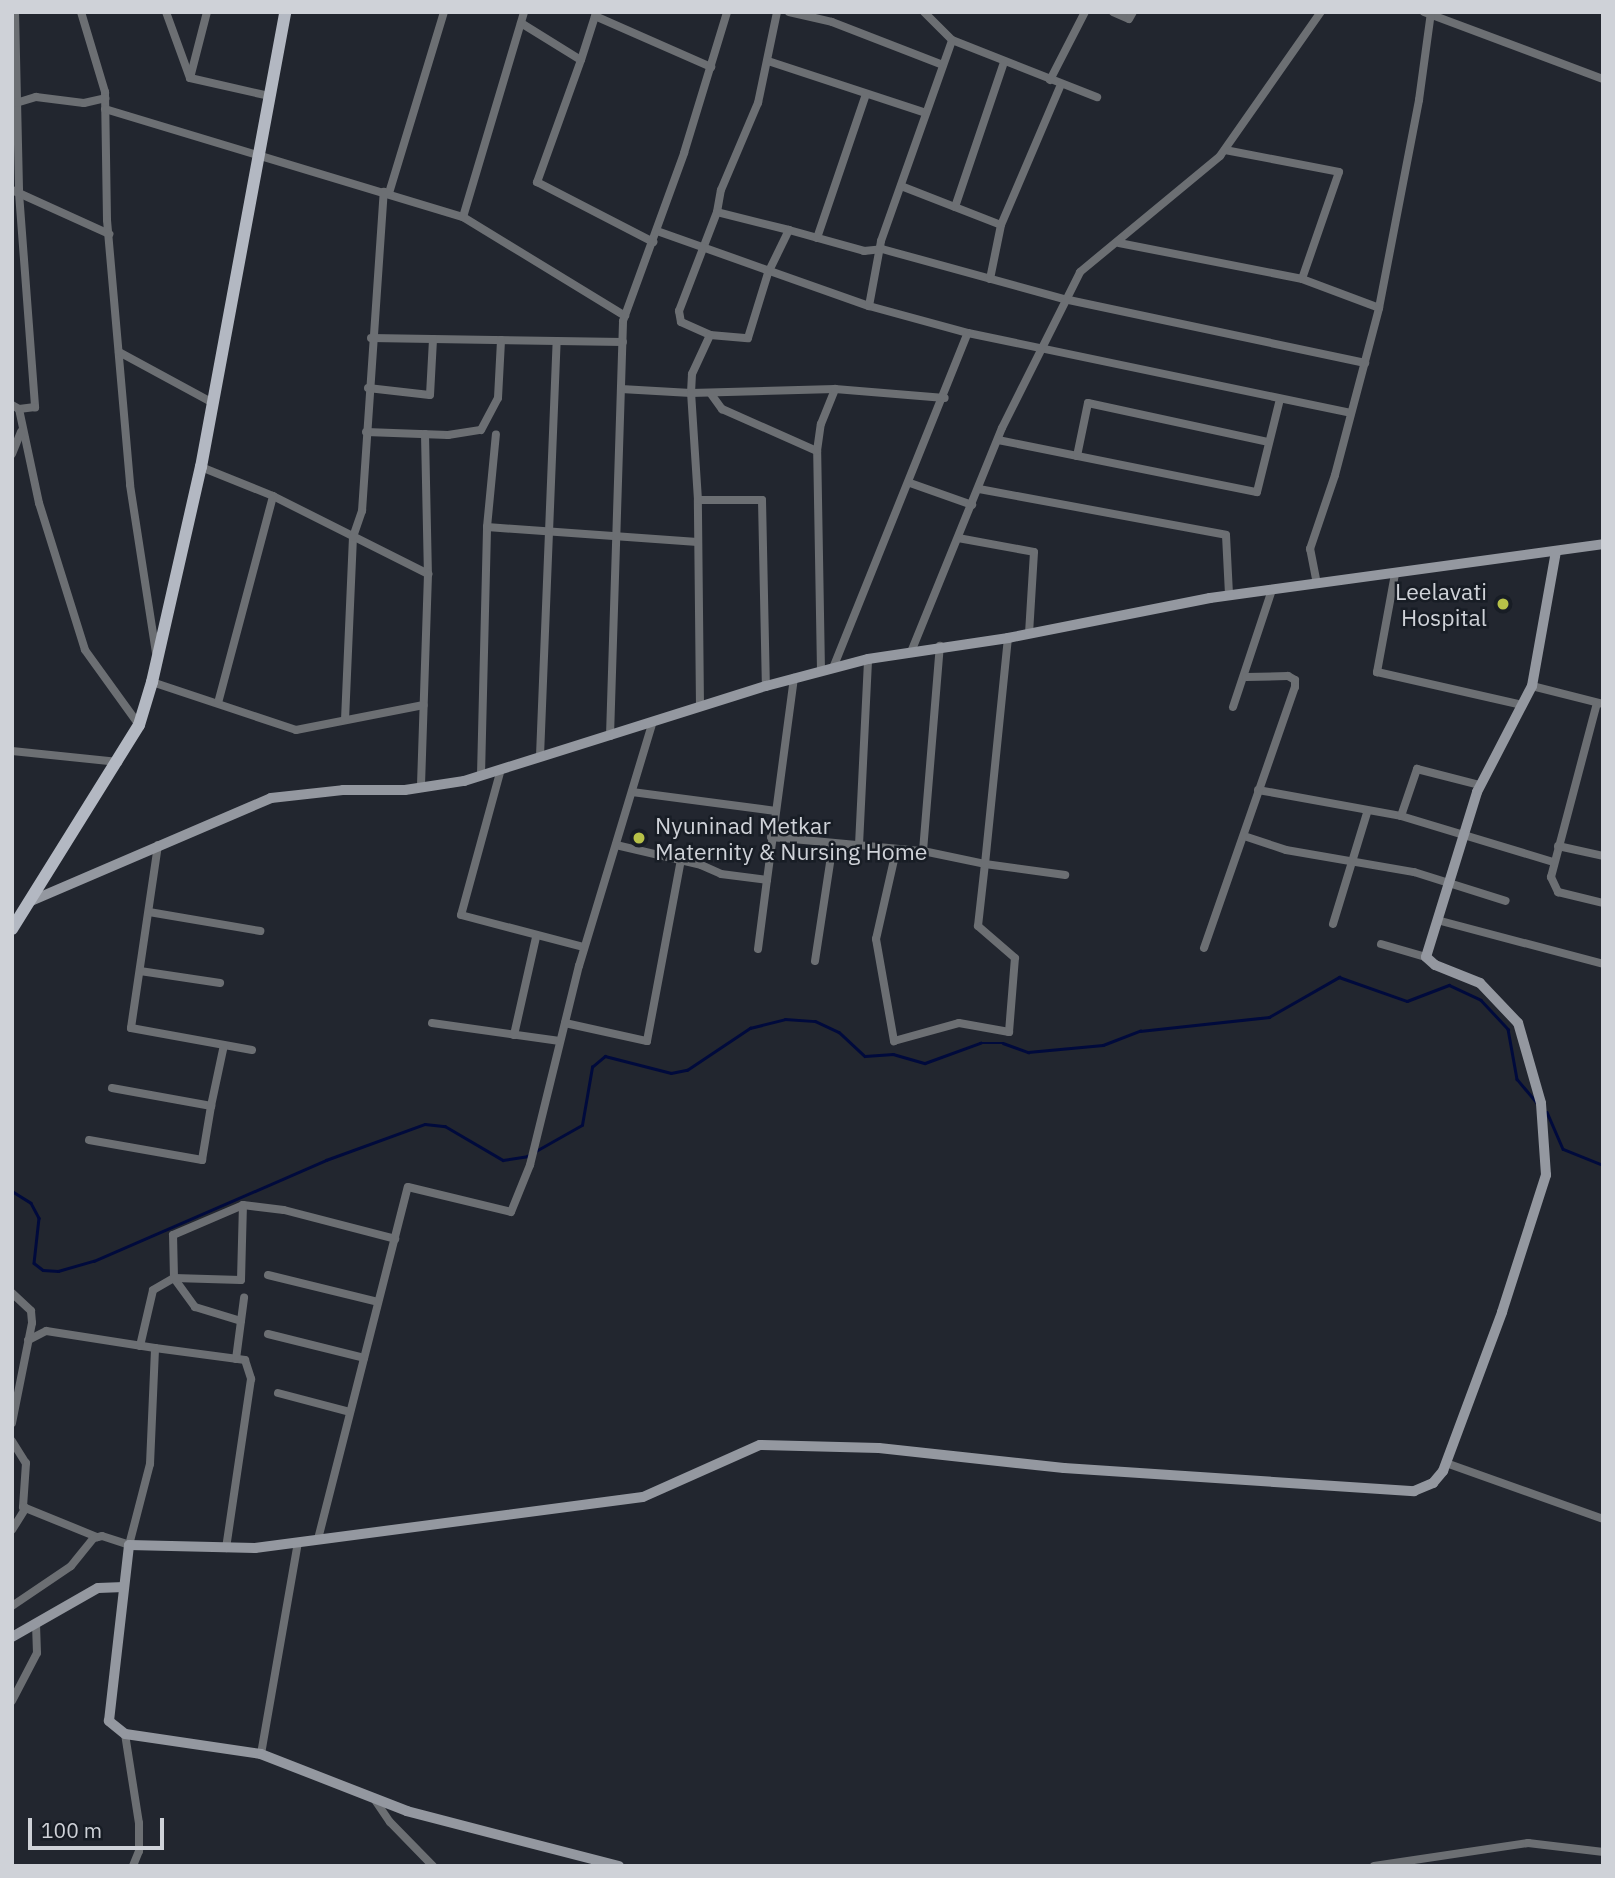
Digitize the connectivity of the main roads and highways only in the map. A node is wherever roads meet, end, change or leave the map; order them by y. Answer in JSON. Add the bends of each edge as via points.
{"nodes":[{"id":1,"x":285,"y":12,"type":"edge"},
{"id":2,"x":1603,"y":544,"type":"edge"},
{"id":3,"x":1556,"y":551,"type":"junction"},
{"id":4,"x":31,"y":901,"type":"junction"},
{"id":5,"x":12,"y":929,"type":"edge"},
{"id":6,"x":124,"y":1587,"type":"junction"},
{"id":7,"x":12,"y":1637,"type":"edge"},
{"id":8,"x":619,"y":1866,"type":"edge"}],
"edges":[{"from":1,"to":4,"type":"main road","via":[[201,467],[152,682],[139,725]]},
{"from":2,"to":3,"type":"main road"},
{"from":3,"to":4,"type":"main road","via":[[1229,595],[1008,638],[868,659],[481,775],[421,788],[271,798]]},
{"from":3,"to":6,"type":"main road","via":[[1532,686],[1480,785],[1426,957],[1480,982],[1502,1002],[1525,1037],[1541,1103],[1546,1175],[1446,1462],[1433,1483],[1414,1491],[1064,1468],[879,1448],[760,1445],[643,1497],[299,1542],[226,1548],[129,1545]]},
{"from":4,"to":5,"type":"main road"},
{"from":6,"to":7,"type":"main road","via":[[98,1588]]},
{"from":6,"to":8,"type":"main road","via":[[109,1721],[125,1734],[261,1754],[375,1800]]}]}
